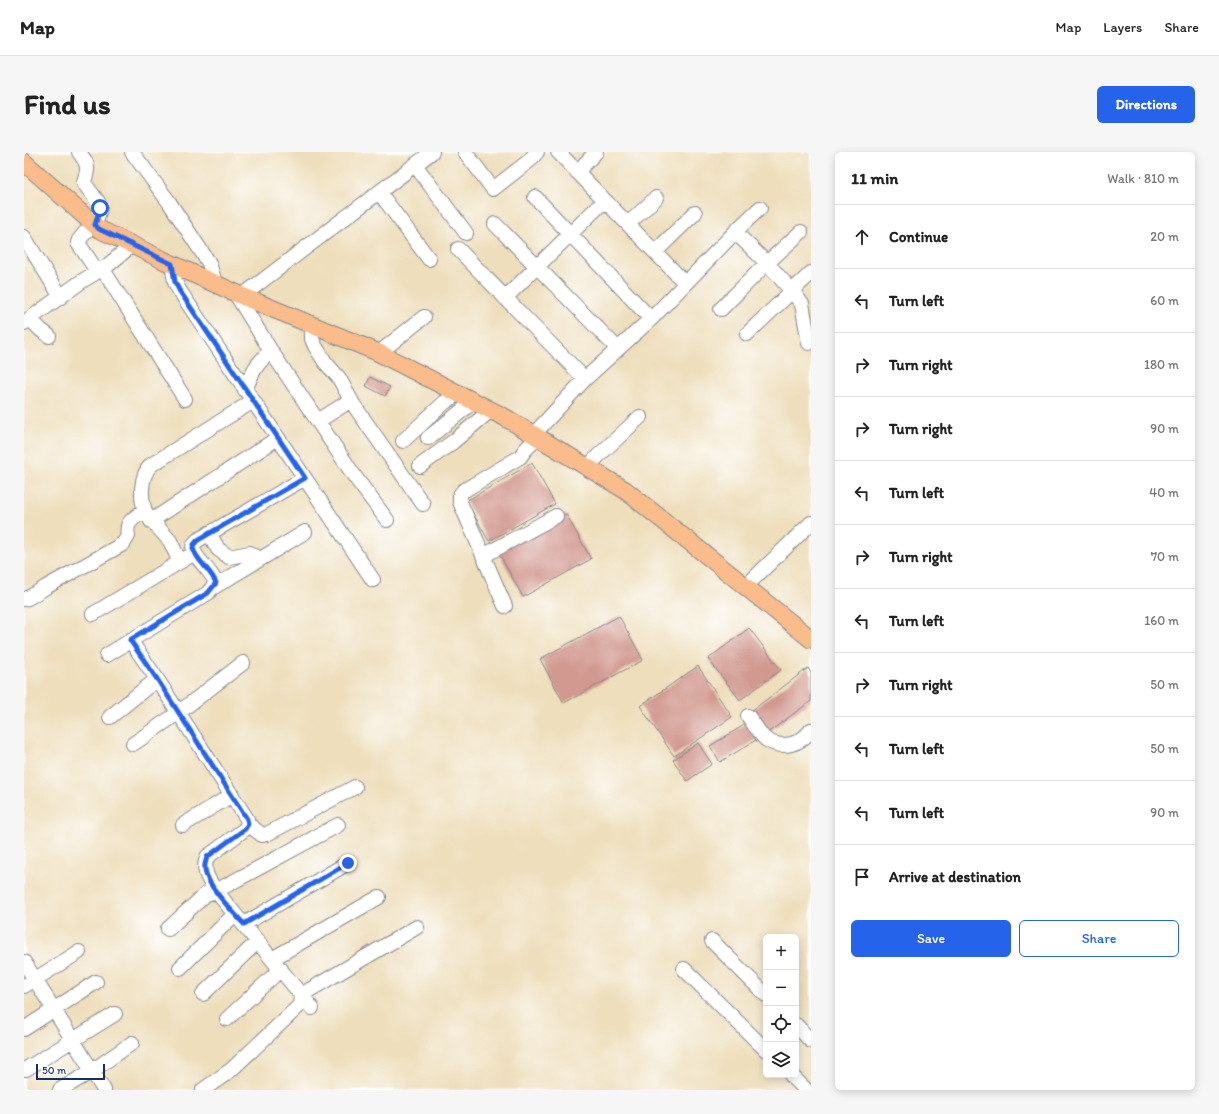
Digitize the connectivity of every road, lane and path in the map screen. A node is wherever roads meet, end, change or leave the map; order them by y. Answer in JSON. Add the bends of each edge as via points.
{"nodes":[{"id":1,"x":80,"y":152,"type":"edge"},
{"id":2,"x":132,"y":152,"type":"edge"},
{"id":3,"x":432,"y":152,"type":"edge"},
{"id":4,"x":465,"y":152,"type":"edge"},
{"id":5,"x":537,"y":152,"type":"edge"},
{"id":6,"x":558,"y":152,"type":"edge"},
{"id":7,"x":596,"y":152,"type":"edge"},
{"id":8,"x":24,"y":162,"type":"edge"},
{"id":9,"x":415,"y":165,"type":"junction"},
{"id":10,"x":577,"y":172,"type":"junction"},
{"id":11,"x":379,"y":192,"type":"junction"},
{"id":12,"x":535,"y":197,"type":"dead end"},
{"id":13,"x":656,"y":198,"type":"dead end"},
{"id":14,"x":604,"y":201,"type":"junction"},
{"id":15,"x":760,"y":208,"type":"dead end"},
{"id":16,"x":695,"y":213,"type":"dead end"},
{"id":17,"x":94,"y":224,"type":"junction"},
{"id":18,"x":495,"y":224,"type":"dead end"},
{"id":19,"x":628,"y":224,"type":"junction"},
{"id":20,"x":736,"y":232,"type":"junction"},
{"id":21,"x":801,"y":232,"type":"dead end"},
{"id":22,"x":466,"y":233,"type":"dead end"},
{"id":23,"x":570,"y":234,"type":"junction"},
{"id":24,"x":24,"y":236,"type":"edge"},
{"id":25,"x":132,"y":245,"type":"junction"},
{"id":26,"x":458,"y":249,"type":"dead end"},
{"id":27,"x":655,"y":252,"type":"junction"},
{"id":28,"x":429,"y":258,"type":"dead end"},
{"id":29,"x":767,"y":263,"type":"junction"},
{"id":30,"x":172,"y":264,"type":"junction"},
{"id":31,"x":537,"y":266,"type":"junction"},
{"id":32,"x":100,"y":270,"type":"junction"},
{"id":33,"x":811,"y":273,"type":"edge"},
{"id":34,"x":215,"y":283,"type":"junction"},
{"id":35,"x":685,"y":283,"type":"junction"},
{"id":36,"x":793,"y":292,"type":"junction"},
{"id":37,"x":238,"y":293,"type":"junction"},
{"id":38,"x":61,"y":297,"type":"junction"},
{"id":39,"x":505,"y":298,"type":"junction"},
{"id":40,"x":721,"y":309,"type":"dead end"},
{"id":41,"x":424,"y":317,"type":"dead end"},
{"id":42,"x":651,"y":319,"type":"junction"},
{"id":43,"x":27,"y":321,"type":"edge"},
{"id":44,"x":312,"y":324,"type":"junction"},
{"id":45,"x":747,"y":334,"type":"dead end"},
{"id":46,"x":49,"y":336,"type":"dead end"},
{"id":47,"x":809,"y":342,"type":"dead end"},
{"id":48,"x":618,"y":349,"type":"junction"},
{"id":49,"x":271,"y":351,"type":"junction"},
{"id":50,"x":379,"y":353,"type":"junction"},
{"id":51,"x":585,"y":379,"type":"junction"},
{"id":52,"x":458,"y":393,"type":"junction"},
{"id":53,"x":249,"y":395,"type":"junction"},
{"id":54,"x":185,"y":399,"type":"dead end"},
{"id":55,"x":351,"y":400,"type":"junction"},
{"id":56,"x":474,"y":401,"type":"junction"},
{"id":57,"x":491,"y":410,"type":"junction"},
{"id":58,"x":640,"y":417,"type":"dead end"},
{"id":59,"x":318,"y":421,"type":"junction"},
{"id":60,"x":536,"y":436,"type":"junction"},
{"id":61,"x":278,"y":438,"type":"junction"},
{"id":62,"x":428,"y":438,"type":"dead end"},
{"id":63,"x":403,"y":441,"type":"dead end"},
{"id":64,"x":420,"y":466,"type":"dead end"},
{"id":65,"x":588,"y":467,"type":"junction"},
{"id":66,"x":305,"y":478,"type":"junction"},
{"id":67,"x":423,"y":504,"type":"dead end"},
{"id":68,"x":148,"y":515,"type":"junction"},
{"id":69,"x":556,"y":516,"type":"dead end"},
{"id":70,"x":387,"y":520,"type":"dead end"},
{"id":71,"x":811,"y":523,"type":"edge"},
{"id":72,"x":305,"y":532,"type":"dead end"},
{"id":73,"x":209,"y":533,"type":"junction"},
{"id":74,"x":195,"y":553,"type":"junction"},
{"id":75,"x":483,"y":556,"type":"junction"},
{"id":76,"x":260,"y":559,"type":"junction"},
{"id":77,"x":180,"y":562,"type":"junction"},
{"id":78,"x":373,"y":580,"type":"dead end"},
{"id":79,"x":214,"y":586,"type":"junction"},
{"id":80,"x":746,"y":586,"type":"junction"},
{"id":81,"x":24,"y":599,"type":"edge"},
{"id":82,"x":505,"y":606,"type":"dead end"},
{"id":83,"x":93,"y":614,"type":"dead end"},
{"id":84,"x":811,"y":639,"type":"edge"},
{"id":85,"x":130,"y":640,"type":"junction"},
{"id":86,"x":107,"y":655,"type":"dead end"},
{"id":87,"x":244,"y":663,"type":"dead end"},
{"id":88,"x":157,"y":679,"type":"junction"},
{"id":89,"x":178,"y":713,"type":"junction"},
{"id":90,"x":748,"y":716,"type":"dead end"},
{"id":91,"x":110,"y":717,"type":"dead end"},
{"id":92,"x":811,"y":730,"type":"edge"},
{"id":93,"x":133,"y":744,"type":"dead end"},
{"id":94,"x":355,"y":787,"type":"dead end"},
{"id":95,"x":232,"y":795,"type":"junction"},
{"id":96,"x":248,"y":824,"type":"junction"},
{"id":97,"x":183,"y":825,"type":"dead end"},
{"id":98,"x":338,"y":825,"type":"dead end"},
{"id":99,"x":348,"y":863,"type":"dead end"},
{"id":100,"x":216,"y":891,"type":"junction"},
{"id":101,"x":379,"y":897,"type":"dead end"},
{"id":102,"x":239,"y":919,"type":"junction"},
{"id":103,"x":417,"y":927,"type":"dead end"},
{"id":104,"x":168,"y":929,"type":"dead end"},
{"id":105,"x":258,"y":941,"type":"junction"},
{"id":106,"x":712,"y":941,"type":"dead end"},
{"id":107,"x":79,"y":952,"type":"dead end"},
{"id":108,"x":24,"y":962,"type":"edge"},
{"id":109,"x":276,"y":964,"type":"junction"},
{"id":110,"x":180,"y":968,"type":"dead end"},
{"id":111,"x":684,"y":969,"type":"dead end"},
{"id":112,"x":96,"y":982,"type":"dead end"},
{"id":113,"x":30,"y":983,"type":"edge"},
{"id":114,"x":763,"y":992,"type":"edge"},
{"id":115,"x":203,"y":994,"type":"dead end"},
{"id":116,"x":301,"y":994,"type":"junction"},
{"id":117,"x":312,"y":1008,"type":"dead end"},
{"id":118,"x":54,"y":1010,"type":"junction"},
{"id":119,"x":115,"y":1014,"type":"dead end"},
{"id":120,"x":227,"y":1019,"type":"dead end"},
{"id":121,"x":24,"y":1029,"type":"edge"},
{"id":122,"x":799,"y":1029,"type":"edge"},
{"id":123,"x":72,"y":1040,"type":"junction"},
{"id":124,"x":811,"y":1041,"type":"edge"},
{"id":125,"x":132,"y":1043,"type":"dead end"},
{"id":126,"x":763,"y":1047,"type":"edge"},
{"id":127,"x":26,"y":1069,"type":"dead end"},
{"id":128,"x":92,"y":1071,"type":"junction"},
{"id":129,"x":794,"y":1078,"type":"edge"},
{"id":130,"x":60,"y":1090,"type":"edge"},
{"id":131,"x":104,"y":1090,"type":"edge"},
{"id":132,"x":203,"y":1090,"type":"edge"},
{"id":133,"x":806,"y":1090,"type":"edge"}],
"edges":[{"from":1,"to":17,"type":"street","via":[[87,165],[84,184],[100,208]]},
{"from":2,"to":34,"type":"street","via":[[209,263]]},
{"from":3,"to":9,"type":"street"},
{"from":4,"to":5,"type":"street","via":[[493,189]]},
{"from":6,"to":10,"type":"street"},
{"from":7,"to":10,"type":"street"},
{"from":8,"to":17,"type":"main road"},
{"from":9,"to":11,"type":"street"},
{"from":9,"to":22,"type":"street"},
{"from":10,"to":14,"type":"street"},
{"from":11,"to":28,"type":"street"},
{"from":11,"to":37,"type":"street"},
{"from":12,"to":23,"type":"street"},
{"from":13,"to":19,"type":"street"},
{"from":14,"to":19,"type":"street"},
{"from":14,"to":23,"type":"street"},
{"from":15,"to":20,"type":"street"},
{"from":16,"to":27,"type":"street"},
{"from":17,"to":25,"type":"main road"},
{"from":17,"to":32,"type":"street","via":[[78,243]]},
{"from":18,"to":31,"type":"street"},
{"from":19,"to":27,"type":"street"},
{"from":20,"to":29,"type":"street"},
{"from":20,"to":35,"type":"street"},
{"from":21,"to":29,"type":"street"},
{"from":23,"to":31,"type":"street"},
{"from":23,"to":42,"type":"street"},
{"from":24,"to":38,"type":"street"},
{"from":25,"to":30,"type":"main road"},
{"from":25,"to":32,"type":"street"},
{"from":26,"to":39,"type":"street"},
{"from":27,"to":35,"type":"street"},
{"from":29,"to":36,"type":"street"},
{"from":29,"to":40,"type":"street"},
{"from":30,"to":34,"type":"main road"},
{"from":30,"to":53,"type":"street","via":[[179,290]]},
{"from":31,"to":39,"type":"street"},
{"from":31,"to":48,"type":"street"},
{"from":32,"to":38,"type":"street"},
{"from":32,"to":54,"type":"street"},
{"from":33,"to":36,"type":"street"},
{"from":34,"to":37,"type":"main road"},
{"from":35,"to":42,"type":"street"},
{"from":36,"to":45,"type":"street"},
{"from":36,"to":47,"type":"street","via":[[802,304]]},
{"from":37,"to":44,"type":"main road"},
{"from":37,"to":49,"type":"street"},
{"from":38,"to":43,"type":"street"},
{"from":39,"to":51,"type":"street"},
{"from":41,"to":50,"type":"street"},
{"from":42,"to":48,"type":"street"},
{"from":43,"to":46,"type":"street"},
{"from":44,"to":50,"type":"main road"},
{"from":44,"to":55,"type":"street","via":[[312,339],[315,346],[339,378]]},
{"from":48,"to":51,"type":"street"},
{"from":49,"to":53,"type":"street","via":[[254,370]]},
{"from":49,"to":59,"type":"street"},
{"from":50,"to":52,"type":"main road"},
{"from":51,"to":60,"type":"street"},
{"from":52,"to":56,"type":"main road"},
{"from":52,"to":63,"type":"street"},
{"from":53,"to":61,"type":"street"},
{"from":53,"to":68,"type":"street","via":[[148,468],[143,479],[142,492]]},
{"from":55,"to":59,"type":"street"},
{"from":55,"to":67,"type":"street"},
{"from":56,"to":57,"type":"main road"},
{"from":56,"to":62,"type":"street"},
{"from":57,"to":60,"type":"main road"},
{"from":57,"to":64,"type":"street"},
{"from":58,"to":65,"type":"street"},
{"from":59,"to":70,"type":"street"},
{"from":60,"to":65,"type":"main road"},
{"from":60,"to":75,"type":"street","via":[[520,457],[463,491],[460,496],[460,502]]},
{"from":61,"to":66,"type":"street"},
{"from":61,"to":68,"type":"street"},
{"from":65,"to":80,"type":"main road","via":[[625,490]]},
{"from":66,"to":73,"type":"street"},
{"from":66,"to":78,"type":"street"},
{"from":68,"to":77,"type":"street","via":[[170,541]]},
{"from":68,"to":81,"type":"street","via":[[127,524],[128,536],[123,544]]},
{"from":69,"to":75,"type":"street"},
{"from":71,"to":80,"type":"street"},
{"from":72,"to":76,"type":"street"},
{"from":73,"to":74,"type":"street","via":[[194,544]]},
{"from":73,"to":76,"type":"street","via":[[218,549],[229,558],[250,553]]},
{"from":74,"to":77,"type":"street"},
{"from":74,"to":79,"type":"street","via":[[213,576],[216,583]]},
{"from":75,"to":82,"type":"street"},
{"from":76,"to":79,"type":"street"},
{"from":77,"to":83,"type":"street"},
{"from":79,"to":85,"type":"street","via":[[208,593]]},
{"from":80,"to":84,"type":"main road"},
{"from":85,"to":86,"type":"street"},
{"from":85,"to":88,"type":"street"},
{"from":87,"to":89,"type":"street"},
{"from":88,"to":89,"type":"street"},
{"from":88,"to":91,"type":"street"},
{"from":89,"to":93,"type":"street"},
{"from":89,"to":95,"type":"street"},
{"from":90,"to":92,"type":"street","via":[[766,740],[781,745],[793,744]]},
{"from":94,"to":96,"type":"street","via":[[267,834],[262,835]]},
{"from":95,"to":96,"type":"street"},
{"from":95,"to":97,"type":"street"},
{"from":96,"to":100,"type":"street","via":[[245,829],[207,857],[205,871]]},
{"from":98,"to":100,"type":"street"},
{"from":99,"to":102,"type":"street"},
{"from":100,"to":102,"type":"street"},
{"from":100,"to":104,"type":"street","via":[[206,894]]},
{"from":101,"to":109,"type":"street"},
{"from":102,"to":105,"type":"street"},
{"from":102,"to":110,"type":"street"},
{"from":103,"to":116,"type":"street"},
{"from":105,"to":109,"type":"street"},
{"from":105,"to":115,"type":"street"},
{"from":106,"to":114,"type":"street"},
{"from":107,"to":113,"type":"street"},
{"from":108,"to":113,"type":"street"},
{"from":109,"to":116,"type":"street"},
{"from":109,"to":120,"type":"street"},
{"from":111,"to":126,"type":"street"},
{"from":112,"to":118,"type":"street"},
{"from":113,"to":118,"type":"street"},
{"from":116,"to":117,"type":"street"},
{"from":116,"to":132,"type":"street","via":[[300,1005],[288,1017],[231,1070]]},
{"from":118,"to":121,"type":"street"},
{"from":118,"to":123,"type":"street"},
{"from":119,"to":123,"type":"street"},
{"from":122,"to":124,"type":"street"},
{"from":123,"to":127,"type":"street"},
{"from":123,"to":128,"type":"street"},
{"from":125,"to":128,"type":"street"},
{"from":128,"to":130,"type":"street"},
{"from":128,"to":131,"type":"street"},
{"from":129,"to":133,"type":"street"}]}
